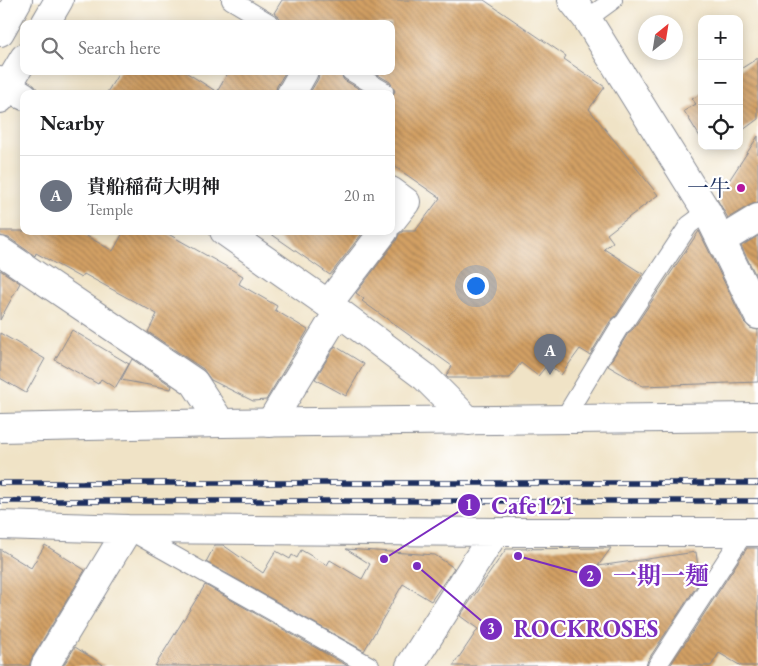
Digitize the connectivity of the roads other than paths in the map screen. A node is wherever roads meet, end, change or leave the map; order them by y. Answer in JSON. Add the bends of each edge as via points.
{"nodes":[{"id":1,"x":18,"y":0,"type":"edge"},
{"id":2,"x":59,"y":0,"type":"edge"},
{"id":3,"x":231,"y":0,"type":"edge"},
{"id":4,"x":613,"y":0,"type":"edge"},
{"id":5,"x":579,"y":9,"type":"edge"},
{"id":6,"x":47,"y":20,"type":"edge"},
{"id":7,"x":264,"y":20,"type":"edge"},
{"id":8,"x":0,"y":32,"type":"edge"},
{"id":9,"x":20,"y":66,"type":"edge"},
{"id":10,"x":302,"y":75,"type":"edge"},
{"id":11,"x":357,"y":75,"type":"edge"},
{"id":12,"x":8,"y":90,"type":"edge"},
{"id":13,"x":294,"y":90,"type":"edge"},
{"id":14,"x":382,"y":90,"type":"edge"},
{"id":15,"x":395,"y":194,"type":"edge"},
{"id":16,"x":707,"y":212,"type":"junction"},
{"id":17,"x":395,"y":216,"type":"edge"},
{"id":18,"x":758,"y":218,"type":"edge"},
{"id":19,"x":230,"y":235,"type":"edge"},
{"id":20,"x":381,"y":235,"type":"edge"},
{"id":21,"x":722,"y":240,"type":"junction"},
{"id":22,"x":0,"y":251,"type":"edge"},
{"id":23,"x":333,"y":308,"type":"junction"},
{"id":24,"x":758,"y":315,"type":"edge"},
{"id":25,"x":758,"y":417,"type":"edge"},
{"id":26,"x":563,"y":420,"type":"junction"},
{"id":27,"x":468,"y":421,"type":"junction"},
{"id":28,"x":221,"y":423,"type":"junction"},
{"id":29,"x":270,"y":423,"type":"junction"},
{"id":30,"x":0,"y":428,"type":"edge"},
{"id":31,"x":0,"y":525,"type":"edge"},
{"id":32,"x":128,"y":529,"type":"junction"},
{"id":33,"x":495,"y":532,"type":"junction"},
{"id":34,"x":751,"y":532,"type":"edge"},
{"id":35,"x":45,"y":666,"type":"edge"},
{"id":36,"x":370,"y":666,"type":"edge"},
{"id":37,"x":410,"y":666,"type":"edge"},
{"id":38,"x":657,"y":666,"type":"edge"}],
"edges":[{"from":1,"to":8,"type":"street"},
{"from":2,"to":6,"type":"street"},
{"from":3,"to":7,"type":"lane"},
{"from":4,"to":5,"type":"lane"},
{"from":5,"to":16,"type":"street"},
{"from":9,"to":12,"type":"street"},
{"from":10,"to":13,"type":"street"},
{"from":11,"to":14,"type":"lane"},
{"from":15,"to":17,"type":"street","via":[[406,202]]},
{"from":16,"to":21,"type":"street"},
{"from":16,"to":26,"type":"lane","via":[[689,225],[620,326]]},
{"from":18,"to":21,"type":"street"},
{"from":19,"to":23,"type":"street"},
{"from":20,"to":23,"type":"street"},
{"from":21,"to":24,"type":"street"},
{"from":22,"to":28,"type":"street","via":[[194,382]]},
{"from":23,"to":27,"type":"street","via":[[425,378]]},
{"from":23,"to":29,"type":"street"},
{"from":25,"to":26,"type":"street"},
{"from":26,"to":27,"type":"street"},
{"from":27,"to":29,"type":"street"},
{"from":28,"to":29,"type":"street"},
{"from":28,"to":30,"type":"street"},
{"from":31,"to":32,"type":"street"},
{"from":32,"to":33,"type":"street"},
{"from":32,"to":35,"type":"street"},
{"from":32,"to":36,"type":"lane"},
{"from":33,"to":34,"type":"street"},
{"from":33,"to":37,"type":"street"},
{"from":34,"to":38,"type":"lane"}]}
